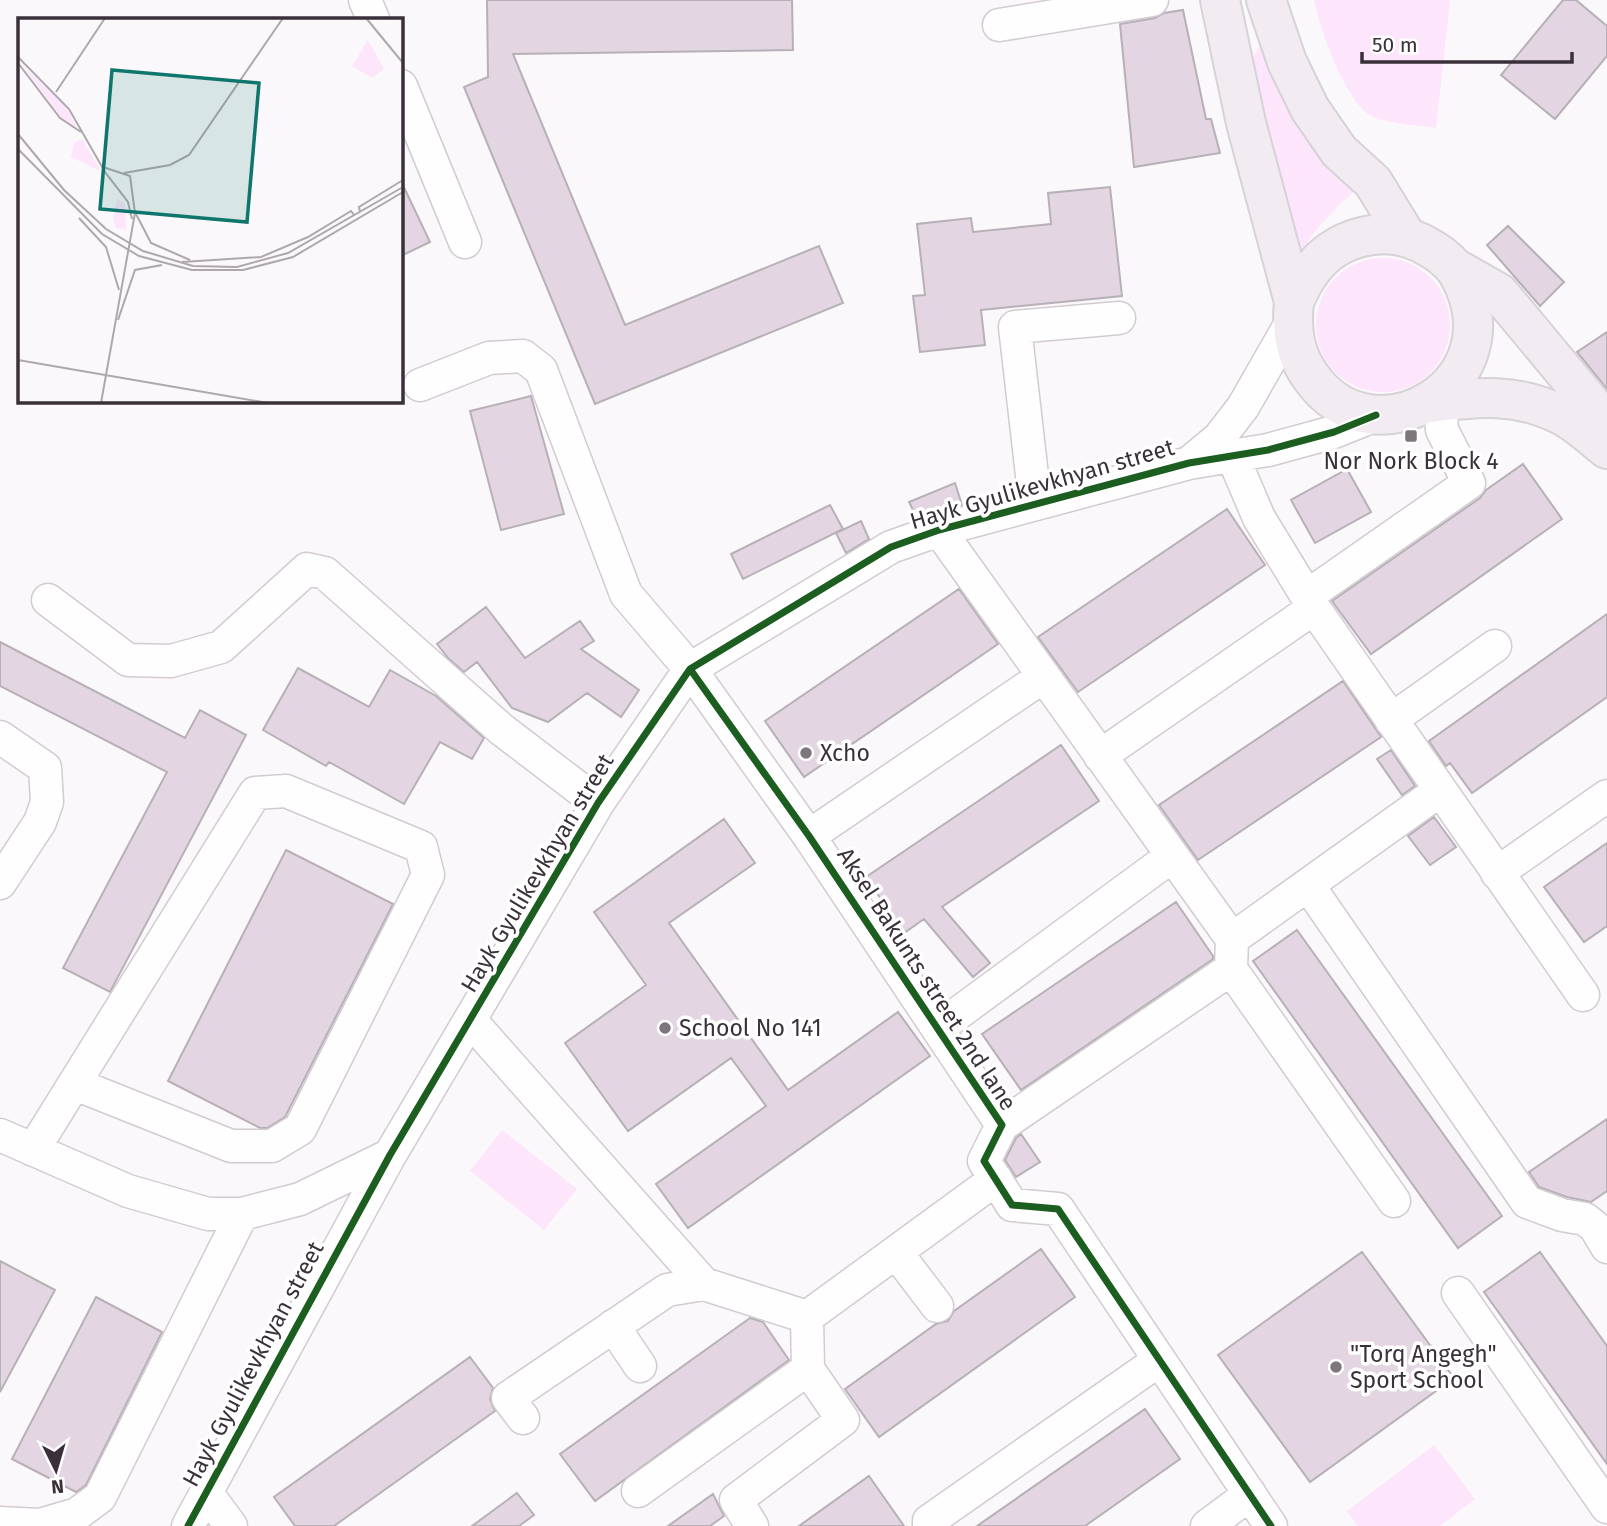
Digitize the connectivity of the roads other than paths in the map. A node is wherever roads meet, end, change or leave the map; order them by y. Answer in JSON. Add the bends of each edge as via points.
{"nodes":[{"id":1,"x":365,"y":0,"type":"edge"},
{"id":2,"x":1152,"y":0,"type":"edge"},
{"id":3,"x":1220,"y":0,"type":"edge"},
{"id":4,"x":1266,"y":0,"type":"edge"},
{"id":5,"x":373,"y":18,"type":"edge"},
{"id":6,"x":999,"y":25,"type":"dead end"},
{"id":7,"x":402,"y":88,"type":"edge"},
{"id":8,"x":1406,"y":236,"type":"junction"},
{"id":9,"x":465,"y":242,"type":"dead end"},
{"id":10,"x":1455,"y":268,"type":"junction"},
{"id":11,"x":1292,"y":312,"type":"junction"},
{"id":12,"x":1119,"y":318,"type":"dead end"},
{"id":13,"x":420,"y":385,"type":"dead end"},
{"id":14,"x":1434,"y":402,"type":"junction"},
{"id":15,"x":1376,"y":415,"type":"junction"},
{"id":16,"x":1607,"y":434,"type":"edge"},
{"id":17,"x":1607,"y":449,"type":"edge"},
{"id":18,"x":1233,"y":457,"type":"junction"},
{"id":19,"x":1189,"y":463,"type":"junction"},
{"id":20,"x":1040,"y":502,"type":"junction"},
{"id":21,"x":939,"y":530,"type":"junction"},
{"id":22,"x":48,"y":600,"type":"dead end"},
{"id":23,"x":1311,"y":602,"type":"junction"},
{"id":24,"x":1495,"y":646,"type":"dead end"},
{"id":25,"x":690,"y":669,"type":"junction"},
{"id":26,"x":1044,"y":677,"type":"junction"},
{"id":27,"x":1391,"y":720,"type":"junction"},
{"id":28,"x":0,"y":737,"type":"edge"},
{"id":29,"x":1100,"y":756,"type":"junction"},
{"id":30,"x":1439,"y":791,"type":"junction"},
{"id":31,"x":1607,"y":796,"type":"edge"},
{"id":32,"x":597,"y":803,"type":"junction"},
{"id":33,"x":809,"y":836,"type":"junction"},
{"id":34,"x":1172,"y":856,"type":"junction"},
{"id":35,"x":1497,"y":873,"type":"junction"},
{"id":36,"x":0,"y":883,"type":"edge"},
{"id":37,"x":1308,"y":885,"type":"junction"},
{"id":38,"x":1231,"y":954,"type":"junction"},
{"id":39,"x":1583,"y":995,"type":"dead end"},
{"id":40,"x":470,"y":1020,"type":"junction"},
{"id":41,"x":938,"y":1028,"type":"junction"},
{"id":42,"x":75,"y":1084,"type":"junction"},
{"id":43,"x":1002,"y":1125,"type":"junction"},
{"id":44,"x":0,"y":1135,"type":"edge"},
{"id":45,"x":33,"y":1150,"type":"junction"},
{"id":46,"x":390,"y":1156,"type":"junction"},
{"id":47,"x":996,"y":1180,"type":"junction"},
{"id":48,"x":1394,"y":1201,"type":"dead end"},
{"id":49,"x":1596,"y":1211,"type":"edge"},
{"id":50,"x":242,"y":1214,"type":"junction"},
{"id":51,"x":1607,"y":1247,"type":"edge"},
{"id":52,"x":896,"y":1252,"type":"junction"},
{"id":53,"x":704,"y":1284,"type":"junction"},
{"id":54,"x":1458,"y":1293,"type":"dead end"},
{"id":55,"x":937,"y":1306,"type":"dead end"},
{"id":56,"x":807,"y":1317,"type":"junction"},
{"id":57,"x":613,"y":1326,"type":"junction"},
{"id":58,"x":1158,"y":1361,"type":"junction"},
{"id":59,"x":640,"y":1366,"type":"dead end"},
{"id":60,"x":808,"y":1370,"type":"junction"},
{"id":61,"x":523,"y":1418,"type":"dead end"},
{"id":62,"x":638,"y":1491,"type":"dead end"},
{"id":63,"x":206,"y":1492,"type":"junction"},
{"id":64,"x":1250,"y":1494,"type":"junction"},
{"id":65,"x":1607,"y":1507,"type":"edge"},
{"id":66,"x":0,"y":1523,"type":"edge"},
{"id":67,"x":188,"y":1526,"type":"edge"},
{"id":68,"x":231,"y":1526,"type":"edge"},
{"id":69,"x":752,"y":1526,"type":"edge"},
{"id":70,"x":929,"y":1526,"type":"edge"},
{"id":71,"x":1207,"y":1526,"type":"edge"},
{"id":72,"x":1271,"y":1526,"type":"edge"}],
"edges":[{"from":1,"to":5,"type":"street"},
{"from":2,"to":6,"type":"street"},
{"from":3,"to":11,"type":"main road"},
{"from":4,"to":8,"type":"main road","via":[[1287,62],[1310,109],[1339,151],[1373,182]]},
{"from":7,"to":9,"type":"street"},
{"from":8,"to":10,"type":"main road","via":[[1440,253]]},
{"from":8,"to":11,"type":"main road","via":[[1381,234],[1340,245],[1309,273]]},
{"from":10,"to":14,"type":"main road","via":[[1472,307],[1471,351],[1461,372]]},
{"from":10,"to":16,"type":"main road","via":[[1499,293],[1593,406]]},
{"from":11,"to":15,"type":"main road","via":[[1295,343],[1317,386],[1343,408]]},
{"from":11,"to":19,"type":"street","name":"Hayk Gyulikevkhyan street","via":[[1243,407],[1219,438]]},
{"from":12,"to":20,"type":"street","via":[[1015,327],[1033,484]]},
{"from":13,"to":25,"type":"street","name":"Aksel Bakunts street 2nd lane","via":[[489,358],[523,356],[541,370],[626,594]]},
{"from":14,"to":15,"type":"main road"},
{"from":14,"to":17,"type":"main road","via":[[1496,396],[1537,404],[1565,417]]},
{"from":14,"to":23,"type":"street","via":[[1442,430],[1469,483]]},
{"from":15,"to":18,"type":"street","name":"Hayk Gyulikevkhyan street","via":[[1334,432]]},
{"from":18,"to":19,"type":"street","name":"Hayk Gyulikevkhyan street"},
{"from":18,"to":23,"type":"street","via":[[1259,518]]},
{"from":19,"to":20,"type":"street","name":"Hayk Gyulikevkhyan street"},
{"from":20,"to":21,"type":"street","name":"Hayk Gyulikevkhyan street"},
{"from":21,"to":25,"type":"street","name":"Hayk Gyulikevkhyan street","via":[[891,547]]},
{"from":21,"to":26,"type":"street"},
{"from":22,"to":32,"type":"street","via":[[128,660],[171,661],[221,647],[307,569],[325,573],[501,729]]},
{"from":23,"to":27,"type":"street"},
{"from":23,"to":29,"type":"street"},
{"from":24,"to":27,"type":"street"},
{"from":25,"to":32,"type":"street","name":"Hayk Gyulikevkhyan street"},
{"from":25,"to":33,"type":"street","name":"Aksel Bakunts street 2nd lane"},
{"from":26,"to":29,"type":"street"},
{"from":26,"to":33,"type":"street"},
{"from":27,"to":30,"type":"street"},
{"from":28,"to":36,"type":"street","via":[[45,768],[47,802],[40,822]]},
{"from":29,"to":34,"type":"street"},
{"from":30,"to":35,"type":"street"},
{"from":30,"to":37,"type":"street"},
{"from":31,"to":35,"type":"street"},
{"from":32,"to":40,"type":"street","name":"Hayk Gyulikevkhyan street"},
{"from":33,"to":41,"type":"street","name":"Aksel Bakunts street 2nd lane"},
{"from":34,"to":38,"type":"street"},
{"from":34,"to":41,"type":"street"},
{"from":35,"to":39,"type":"street"},
{"from":37,"to":38,"type":"street"},
{"from":37,"to":49,"type":"street","via":[[1527,1202],[1562,1215]]},
{"from":38,"to":43,"type":"street"},
{"from":38,"to":48,"type":"street"},
{"from":40,"to":46,"type":"street","name":"Hayk Gyulikevkhyan street"},
{"from":40,"to":53,"type":"street"},
{"from":41,"to":43,"type":"street","name":"Aksel Bakunts street 2nd lane"},
{"from":42,"to":42,"type":"street","via":[[230,1146],[272,1146],[300,1129],[428,875],[421,847],[286,791],[255,793]]},
{"from":42,"to":45,"type":"street"},
{"from":43,"to":47,"type":"street","name":"Aksel Bakunts street 2nd lane","via":[[984,1161]]},
{"from":44,"to":45,"type":"street"},
{"from":45,"to":50,"type":"street","via":[[128,1191],[208,1214]]},
{"from":46,"to":50,"type":"street","via":[[300,1199]]},
{"from":46,"to":63,"type":"street","name":"Hayk Gyulikevkhyan street"},
{"from":47,"to":52,"type":"street"},
{"from":47,"to":58,"type":"street","name":"Aksel Bakunts street 2nd lane","via":[[1012,1205],[1058,1209]]},
{"from":49,"to":51,"type":"street","via":[[1595,1227]]},
{"from":50,"to":66,"type":"street","via":[[100,1497],[77,1514],[40,1525]]},
{"from":52,"to":55,"type":"street"},
{"from":52,"to":56,"type":"street"},
{"from":53,"to":56,"type":"street"},
{"from":53,"to":57,"type":"street","via":[[667,1290]]},
{"from":54,"to":65,"type":"street"},
{"from":56,"to":60,"type":"street"},
{"from":57,"to":59,"type":"street"},
{"from":57,"to":61,"type":"street","via":[[508,1398]]},
{"from":58,"to":64,"type":"street","name":"Aksel Bakunts street 2nd lane"},
{"from":58,"to":70,"type":"street","via":[[929,1521]]},
{"from":60,"to":62,"type":"street"},
{"from":60,"to":69,"type":"street","via":[[843,1420],[736,1500]]},
{"from":63,"to":67,"type":"street","name":"Hayk Gyulikevkhyan street"},
{"from":63,"to":68,"type":"street"},
{"from":64,"to":71,"type":"street"},
{"from":64,"to":72,"type":"street","name":"Aksel Bakunts street 2nd lane"}]}
